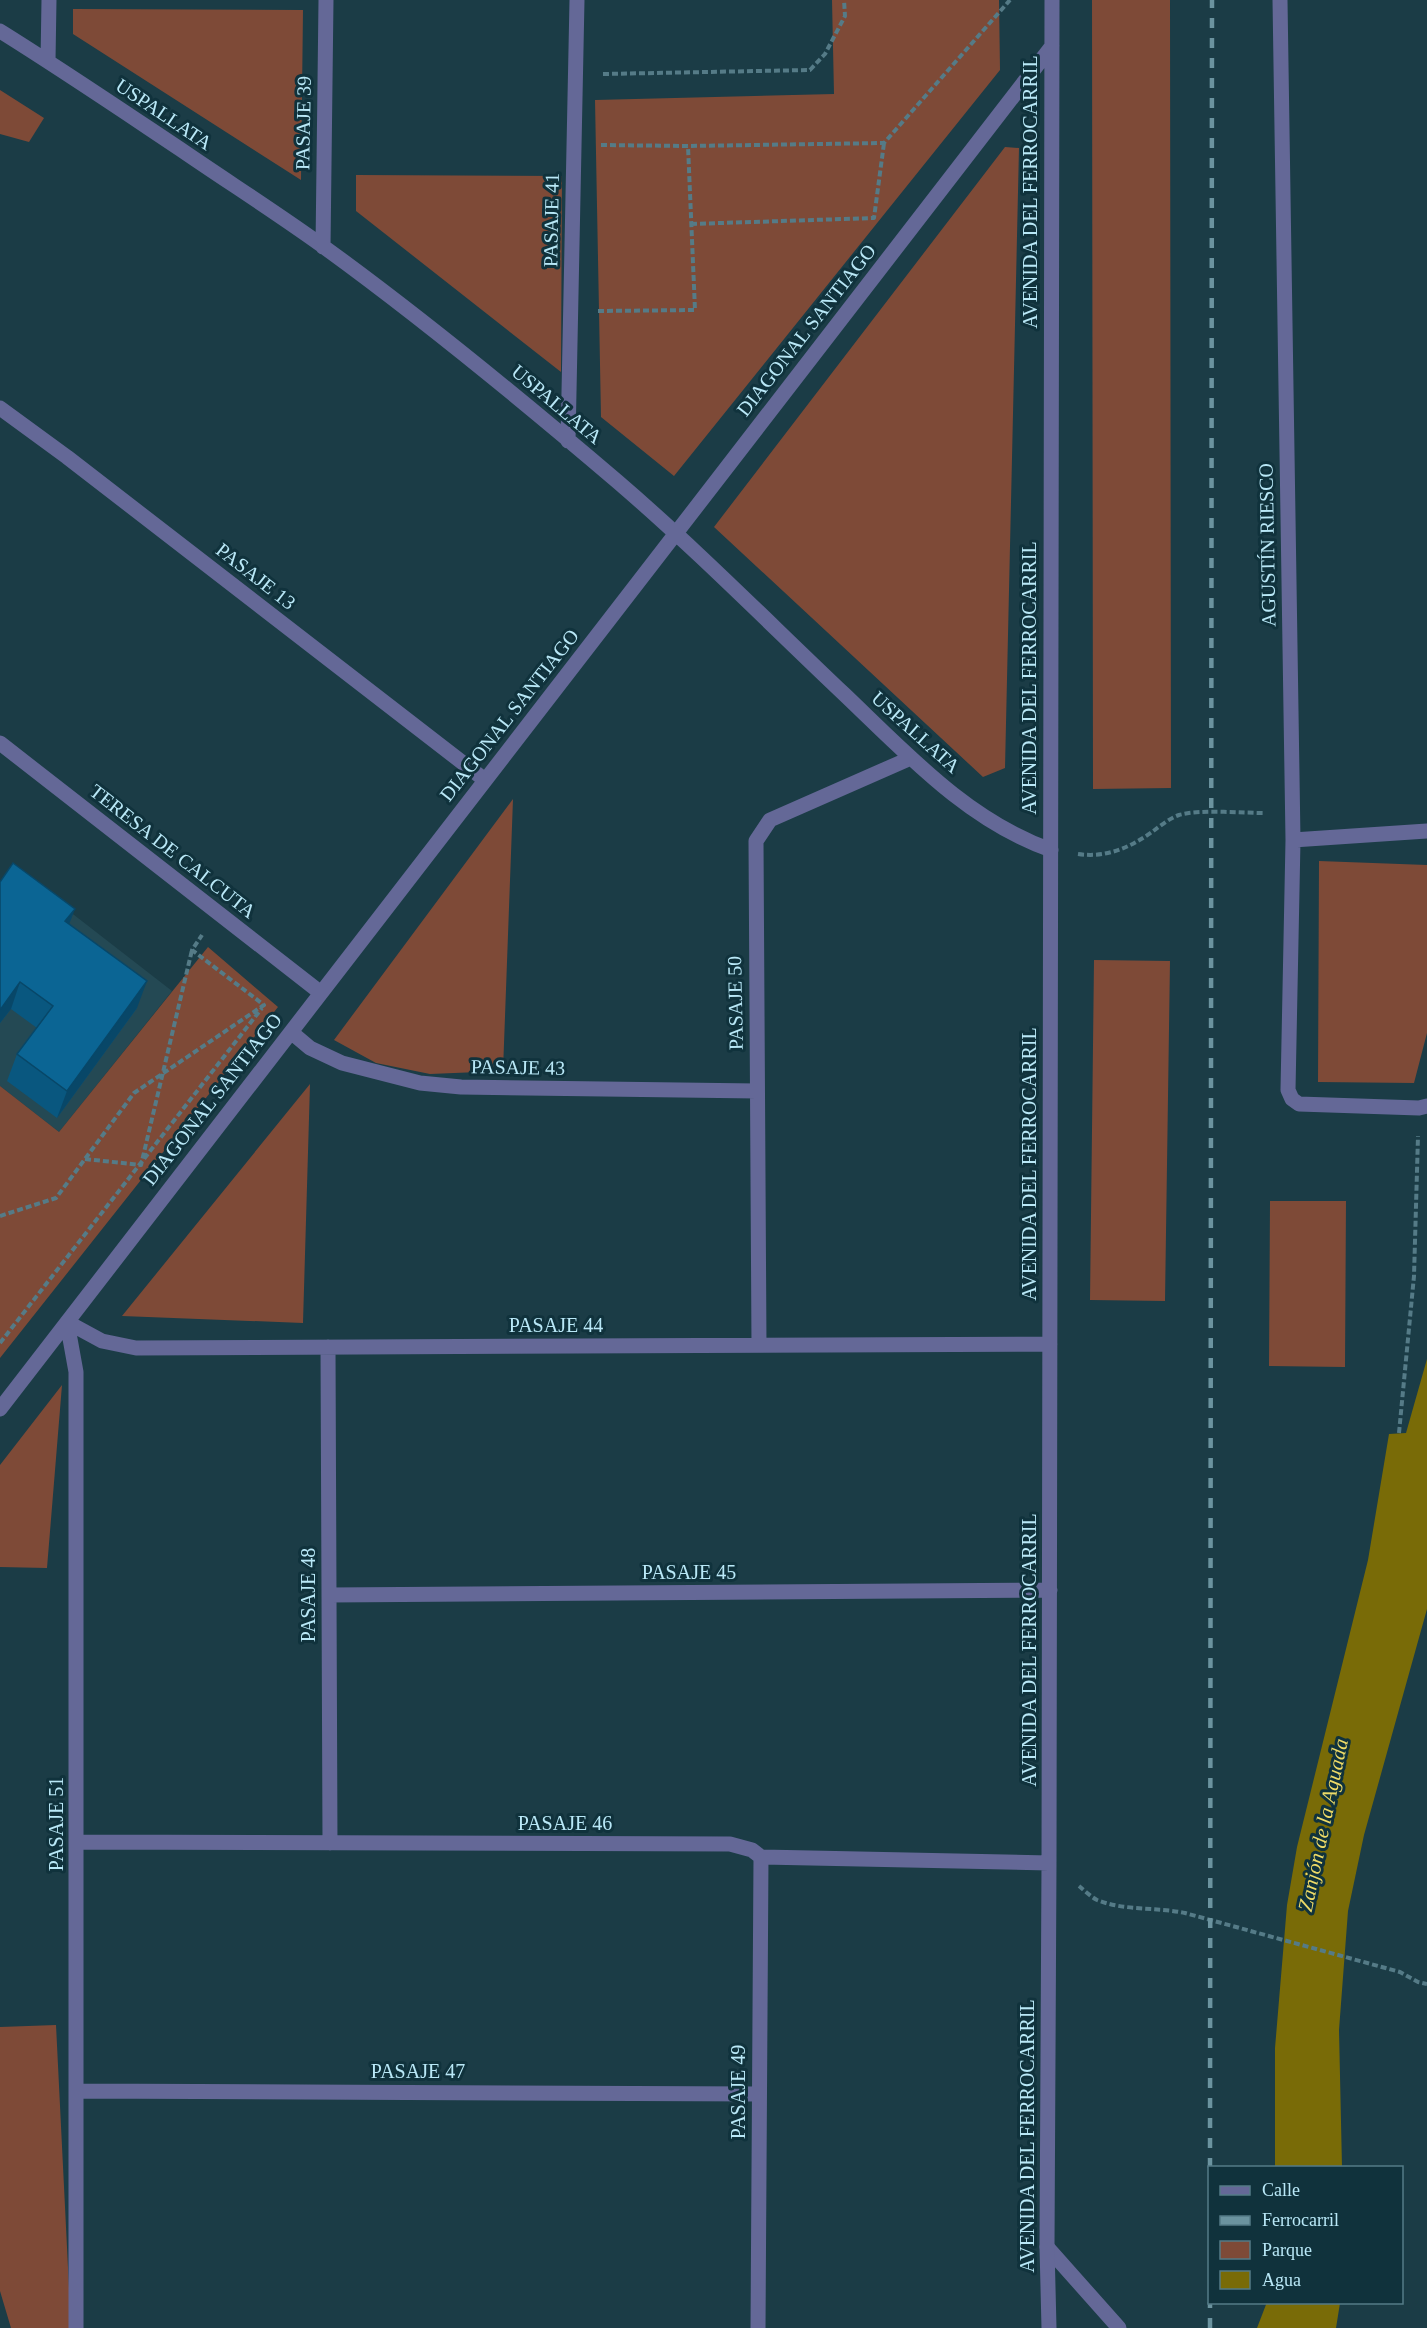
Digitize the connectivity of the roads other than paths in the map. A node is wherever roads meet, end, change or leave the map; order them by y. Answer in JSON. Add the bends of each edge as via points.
{"nodes":[{"id":1,"x":49,"y":0,"type":"edge"},
{"id":2,"x":326,"y":0,"type":"edge"},
{"id":3,"x":577,"y":0,"type":"edge"},
{"id":4,"x":1052,"y":0,"type":"edge"},
{"id":5,"x":1280,"y":0,"type":"edge"},
{"id":6,"x":0,"y":31,"type":"edge"},
{"id":7,"x":1052,"y":46,"type":"junction"},
{"id":8,"x":48,"y":61,"type":"junction"},
{"id":9,"x":323,"y":247,"type":"junction"},
{"id":10,"x":0,"y":408,"type":"edge"},
{"id":11,"x":568,"y":441,"type":"junction"},
{"id":12,"x":675,"y":534,"type":"junction"},
{"id":13,"x":0,"y":742,"type":"edge"},
{"id":14,"x":911,"y":758,"type":"junction"},
{"id":15,"x":485,"y":780,"type":"junction"},
{"id":16,"x":1427,"y":831,"type":"edge"},
{"id":17,"x":1293,"y":840,"type":"junction"},
{"id":18,"x":1051,"y":850,"type":"junction"},
{"id":19,"x":321,"y":993,"type":"junction"},
{"id":20,"x":291,"y":1032,"type":"junction"},
{"id":21,"x":757,"y":1091,"type":"junction"},
{"id":22,"x":1423,"y":1107,"type":"edge"},
{"id":23,"x":67,"y":1322,"type":"junction"},
{"id":24,"x":1050,"y":1344,"type":"junction"},
{"id":25,"x":759,"y":1345,"type":"junction"},
{"id":26,"x":328,"y":1347,"type":"junction"},
{"id":27,"x":0,"y":1409,"type":"edge"},
{"id":28,"x":1050,"y":1590,"type":"junction"},
{"id":29,"x":329,"y":1595,"type":"junction"},
{"id":30,"x":76,"y":1842,"type":"junction"},
{"id":31,"x":330,"y":1843,"type":"junction"},
{"id":32,"x":760,"y":1857,"type":"junction"},
{"id":33,"x":1049,"y":1863,"type":"junction"},
{"id":34,"x":77,"y":2091,"type":"junction"},
{"id":35,"x":759,"y":2094,"type":"junction"},
{"id":36,"x":1047,"y":2247,"type":"junction"},
{"id":37,"x":76,"y":2328,"type":"edge"},
{"id":38,"x":758,"y":2328,"type":"edge"},
{"id":39,"x":1049,"y":2328,"type":"edge"},
{"id":40,"x":1119,"y":2328,"type":"edge"}],
"edges":[{"from":1,"to":8,"type":"street"},
{"from":2,"to":9,"type":"street","name":"PASAJE 39"},
{"from":3,"to":11,"type":"street","name":"PASAJE 41"},
{"from":4,"to":7,"type":"street","name":"AVENIDA DEL FERROCARRIL"},
{"from":5,"to":17,"type":"street","name":"AGUSTÍN RIESCO"},
{"from":6,"to":8,"type":"street","name":"USPALLATA"},
{"from":7,"to":12,"type":"street","name":"DIAGONAL SANTIAGO"},
{"from":7,"to":18,"type":"street","name":"AVENIDA DEL FERROCARRIL"},
{"from":8,"to":9,"type":"street","name":"USPALLATA"},
{"from":9,"to":11,"type":"street","name":"USPALLATA","via":[[414,315]]},
{"from":10,"to":15,"type":"street","name":"PASAJE 13"},
{"from":11,"to":12,"type":"street","name":"USPALLATA"},
{"from":12,"to":14,"type":"street","name":"USPALLATA"},
{"from":12,"to":15,"type":"street","name":"DIAGONAL SANTIAGO"},
{"from":13,"to":19,"type":"street","name":"TERESA DE CALCUTA"},
{"from":14,"to":18,"type":"street","name":"USPALLATA","via":[[1000,828]]},
{"from":14,"to":21,"type":"street","name":"PASAJE 50","via":[[770,820],[761,830],[756,841]]},
{"from":15,"to":19,"type":"street","name":"DIAGONAL SANTIAGO"},
{"from":16,"to":17,"type":"street"},
{"from":17,"to":22,"type":"street","name":"AGUSTÍN RIESCO","via":[[1288,1090],[1292,1099],[1299,1104]]},
{"from":18,"to":24,"type":"street","name":"AVENIDA DEL FERROCARRIL"},
{"from":19,"to":20,"type":"street","name":"DIAGONAL SANTIAGO"},
{"from":20,"to":21,"type":"street","name":"PASAJE 43","via":[[328,1057],[420,1083],[461,1088]]},
{"from":20,"to":23,"type":"street","name":"DIAGONAL SANTIAGO"},
{"from":21,"to":25,"type":"street","name":"PASAJE 50"},
{"from":23,"to":26,"type":"street","name":"PASAJE 44","via":[[102,1341],[136,1348]]},
{"from":23,"to":27,"type":"street","name":"DIAGONAL SANTIAGO"},
{"from":23,"to":30,"type":"street","name":"PASAJE 51","via":[[76,1372]]},
{"from":24,"to":25,"type":"street","name":"PASAJE 44"},
{"from":24,"to":28,"type":"street","name":"AVENIDA DEL FERROCARRIL"},
{"from":25,"to":26,"type":"street","name":"PASAJE 44"},
{"from":26,"to":29,"type":"street","name":"PASAJE 48"},
{"from":28,"to":29,"type":"street","name":"PASAJE 45"},
{"from":28,"to":33,"type":"street","name":"AVENIDA DEL FERROCARRIL"},
{"from":29,"to":31,"type":"street","name":"PASAJE 48"},
{"from":30,"to":31,"type":"street","name":"PASAJE 46"},
{"from":30,"to":34,"type":"street","name":"PASAJE 51"},
{"from":31,"to":32,"type":"street","name":"PASAJE 46","via":[[730,1845],[752,1850]]},
{"from":32,"to":33,"type":"street","name":"PASAJE 46"},
{"from":32,"to":35,"type":"street","name":"PASAJE 49"},
{"from":33,"to":36,"type":"street","name":"AVENIDA DEL FERROCARRIL"},
{"from":34,"to":35,"type":"street","name":"PASAJE 47"},
{"from":34,"to":37,"type":"street","name":"PASAJE 51"},
{"from":35,"to":38,"type":"street","name":"PASAJE 49"},
{"from":36,"to":39,"type":"street","name":"AVENIDA DEL FERROCARRIL"},
{"from":36,"to":40,"type":"street"}]}
